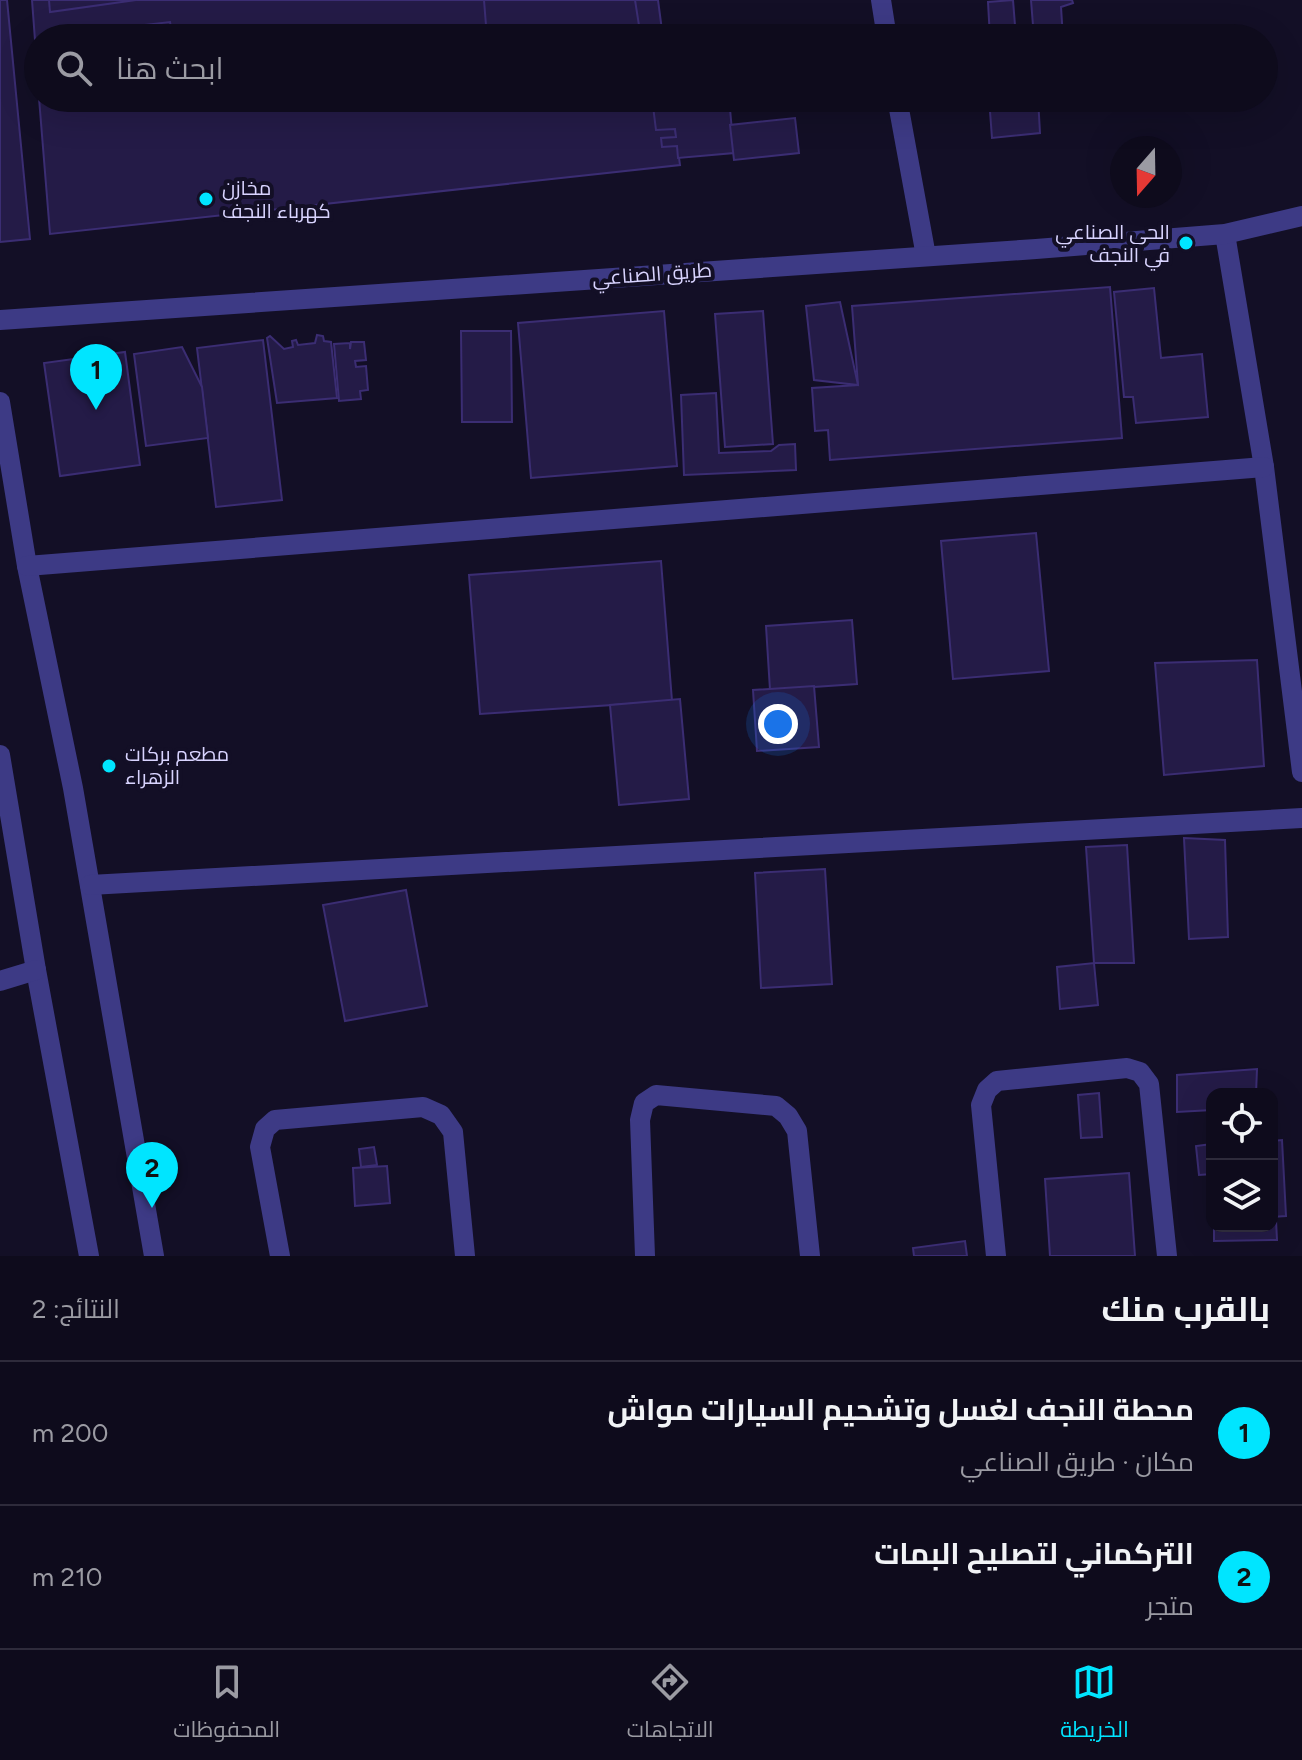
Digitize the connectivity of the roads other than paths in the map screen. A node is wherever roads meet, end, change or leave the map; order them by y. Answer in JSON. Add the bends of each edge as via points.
{"nodes":[{"id":1,"x":881,"y":0,"type":"edge"},
{"id":2,"x":885,"y":24,"type":"edge"},
{"id":3,"x":900,"y":112,"type":"edge"},
{"id":4,"x":1302,"y":216,"type":"edge"},
{"id":5,"x":1225,"y":234,"type":"junction"},
{"id":6,"x":926,"y":256,"type":"junction"},
{"id":7,"x":0,"y":320,"type":"edge"},
{"id":8,"x":0,"y":402,"type":"edge"},
{"id":9,"x":1264,"y":467,"type":"junction"},
{"id":10,"x":27,"y":566,"type":"junction"},
{"id":11,"x":0,"y":755,"type":"edge"},
{"id":12,"x":1302,"y":772,"type":"edge"},
{"id":13,"x":3,"y":790,"type":"edge"},
{"id":14,"x":1302,"y":818,"type":"edge"},
{"id":15,"x":90,"y":885,"type":"junction"},
{"id":16,"x":36,"y":970,"type":"junction"},
{"id":17,"x":0,"y":981,"type":"edge"},
{"id":18,"x":89,"y":1256,"type":"edge"},
{"id":19,"x":154,"y":1256,"type":"edge"},
{"id":20,"x":280,"y":1256,"type":"edge"},
{"id":21,"x":465,"y":1256,"type":"edge"},
{"id":22,"x":645,"y":1256,"type":"edge"},
{"id":23,"x":810,"y":1256,"type":"edge"},
{"id":24,"x":996,"y":1256,"type":"edge"},
{"id":25,"x":1167,"y":1256,"type":"edge"}],
"edges":[{"from":1,"to":2,"type":"street"},
{"from":3,"to":6,"type":"street"},
{"from":4,"to":5,"type":"street","name":"طريق الصناعي"},
{"from":5,"to":6,"type":"street","name":"طريق الصناعي"},
{"from":5,"to":9,"type":"street"},
{"from":6,"to":7,"type":"street","name":"طريق الصناعي"},
{"from":8,"to":10,"type":"street"},
{"from":9,"to":10,"type":"street"},
{"from":9,"to":12,"type":"street"},
{"from":10,"to":15,"type":"street"},
{"from":11,"to":13,"type":"street"},
{"from":13,"to":16,"type":"street"},
{"from":14,"to":15,"type":"street"},
{"from":15,"to":19,"type":"street"},
{"from":16,"to":17,"type":"street"},
{"from":16,"to":18,"type":"street"},
{"from":20,"to":21,"type":"street","via":[[260,1147],[265,1129],[275,1120],[423,1107],[441,1115],[453,1132]]},
{"from":22,"to":23,"type":"street","via":[[640,1120],[644,1103],[656,1095],[776,1106],[788,1116],[797,1131]]},
{"from":24,"to":25,"type":"street","via":[[981,1105],[987,1090],[997,1081],[1127,1068],[1140,1072],[1149,1084]]}]}
